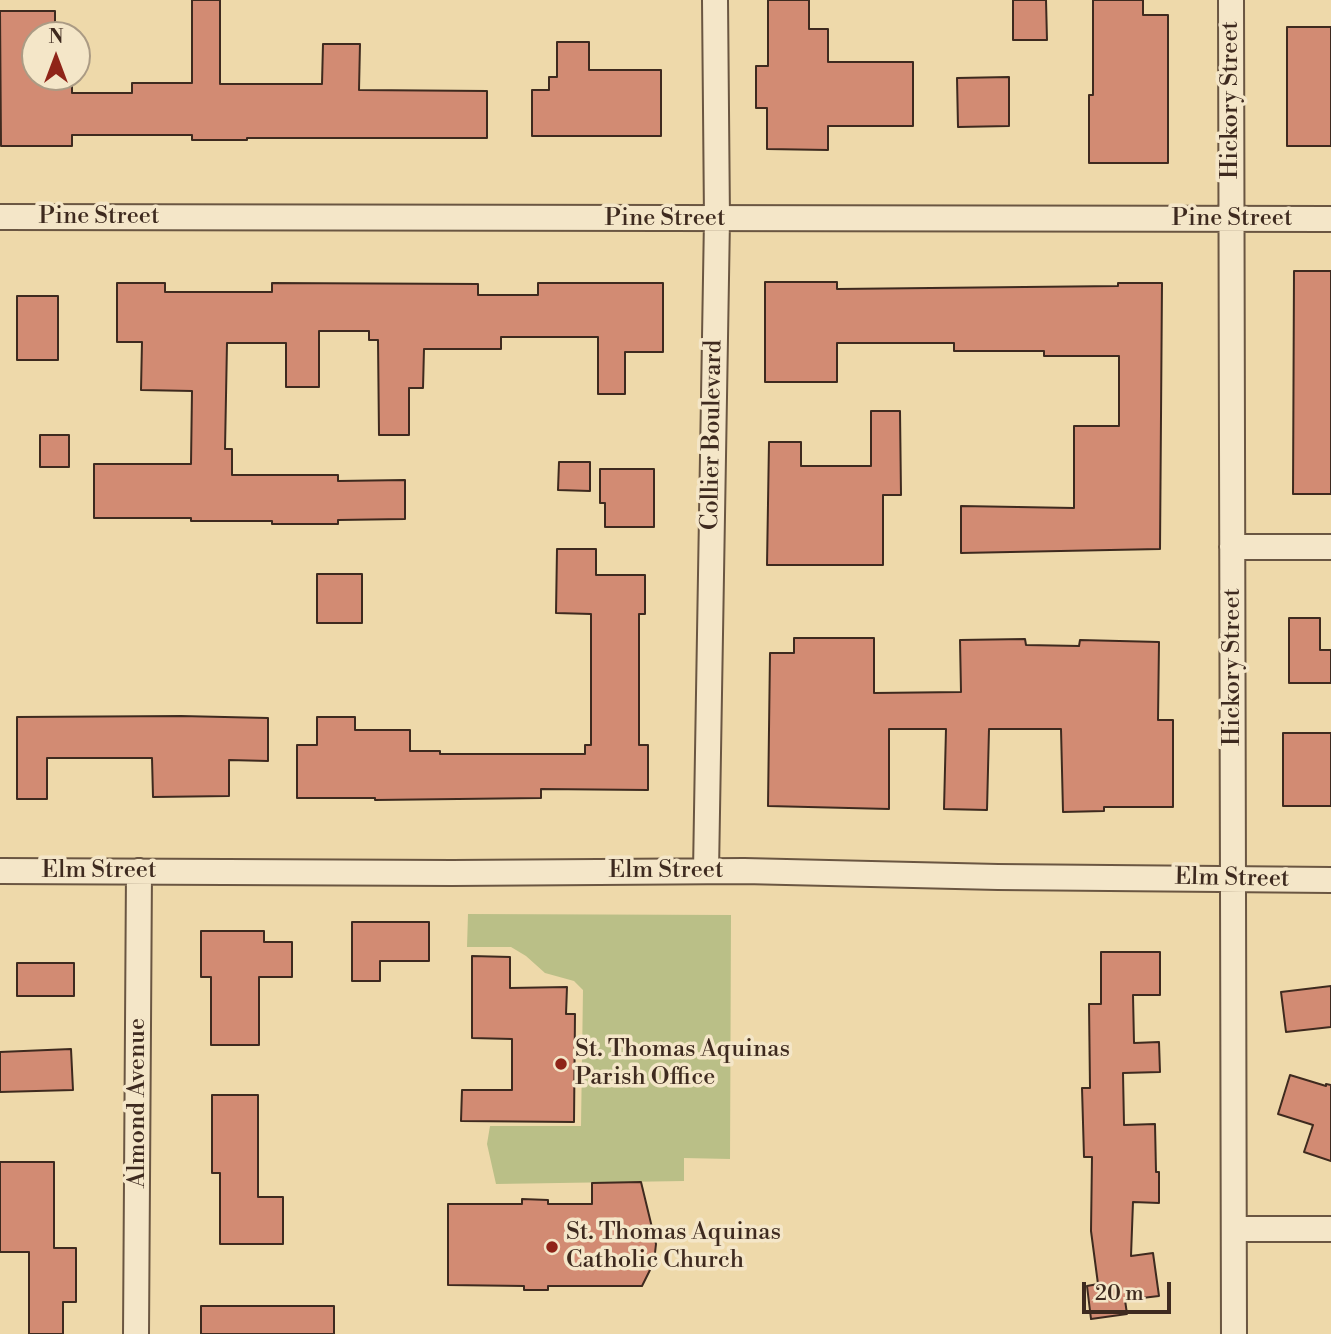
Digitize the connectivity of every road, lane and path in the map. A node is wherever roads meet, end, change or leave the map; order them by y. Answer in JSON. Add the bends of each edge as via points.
{"nodes":[{"id":1,"x":715,"y":0,"type":"edge"},
{"id":2,"x":1231,"y":0,"type":"edge"},
{"id":3,"x":0,"y":217,"type":"edge"},
{"id":4,"x":717,"y":219,"type":"junction"},
{"id":5,"x":1231,"y":219,"type":"junction"},
{"id":6,"x":1331,"y":219,"type":"edge"},
{"id":7,"x":1232,"y":547,"type":"junction"},
{"id":8,"x":1331,"y":547,"type":"edge"},
{"id":9,"x":0,"y":871,"type":"edge"},
{"id":10,"x":139,"y":871,"type":"junction"},
{"id":11,"x":706,"y":871,"type":"junction"},
{"id":12,"x":1233,"y":880,"type":"junction"},
{"id":13,"x":1331,"y":880,"type":"edge"},
{"id":14,"x":1234,"y":1229,"type":"junction"},
{"id":15,"x":1331,"y":1229,"type":"edge"},
{"id":16,"x":136,"y":1334,"type":"edge"},
{"id":17,"x":1234,"y":1334,"type":"edge"}],
"edges":[{"from":1,"to":4,"type":"street","name":"Collier Boulevard"},
{"from":2,"to":5,"type":"street","name":"Hickory Street"},
{"from":3,"to":4,"type":"street","name":"Pine Street"},
{"from":4,"to":5,"type":"street","name":"Pine Street"},
{"from":4,"to":11,"type":"street","name":"Collier Boulevard"},
{"from":5,"to":6,"type":"street","name":"Pine Street"},
{"from":5,"to":7,"type":"street","name":"Hickory Street"},
{"from":7,"to":8,"type":"street"},
{"from":7,"to":12,"type":"street","name":"Hickory Street"},
{"from":9,"to":10,"type":"street","name":"Elm Street"},
{"from":10,"to":11,"type":"street","name":"Elm Street"},
{"from":10,"to":16,"type":"street","name":"Almond Avenue"},
{"from":11,"to":12,"type":"street","name":"Elm Street"},
{"from":12,"to":13,"type":"street","name":"Elm Street"},
{"from":12,"to":14,"type":"street","name":"Hickory Street"},
{"from":14,"to":15,"type":"street"},
{"from":14,"to":17,"type":"street","name":"Hickory Street"}]}
